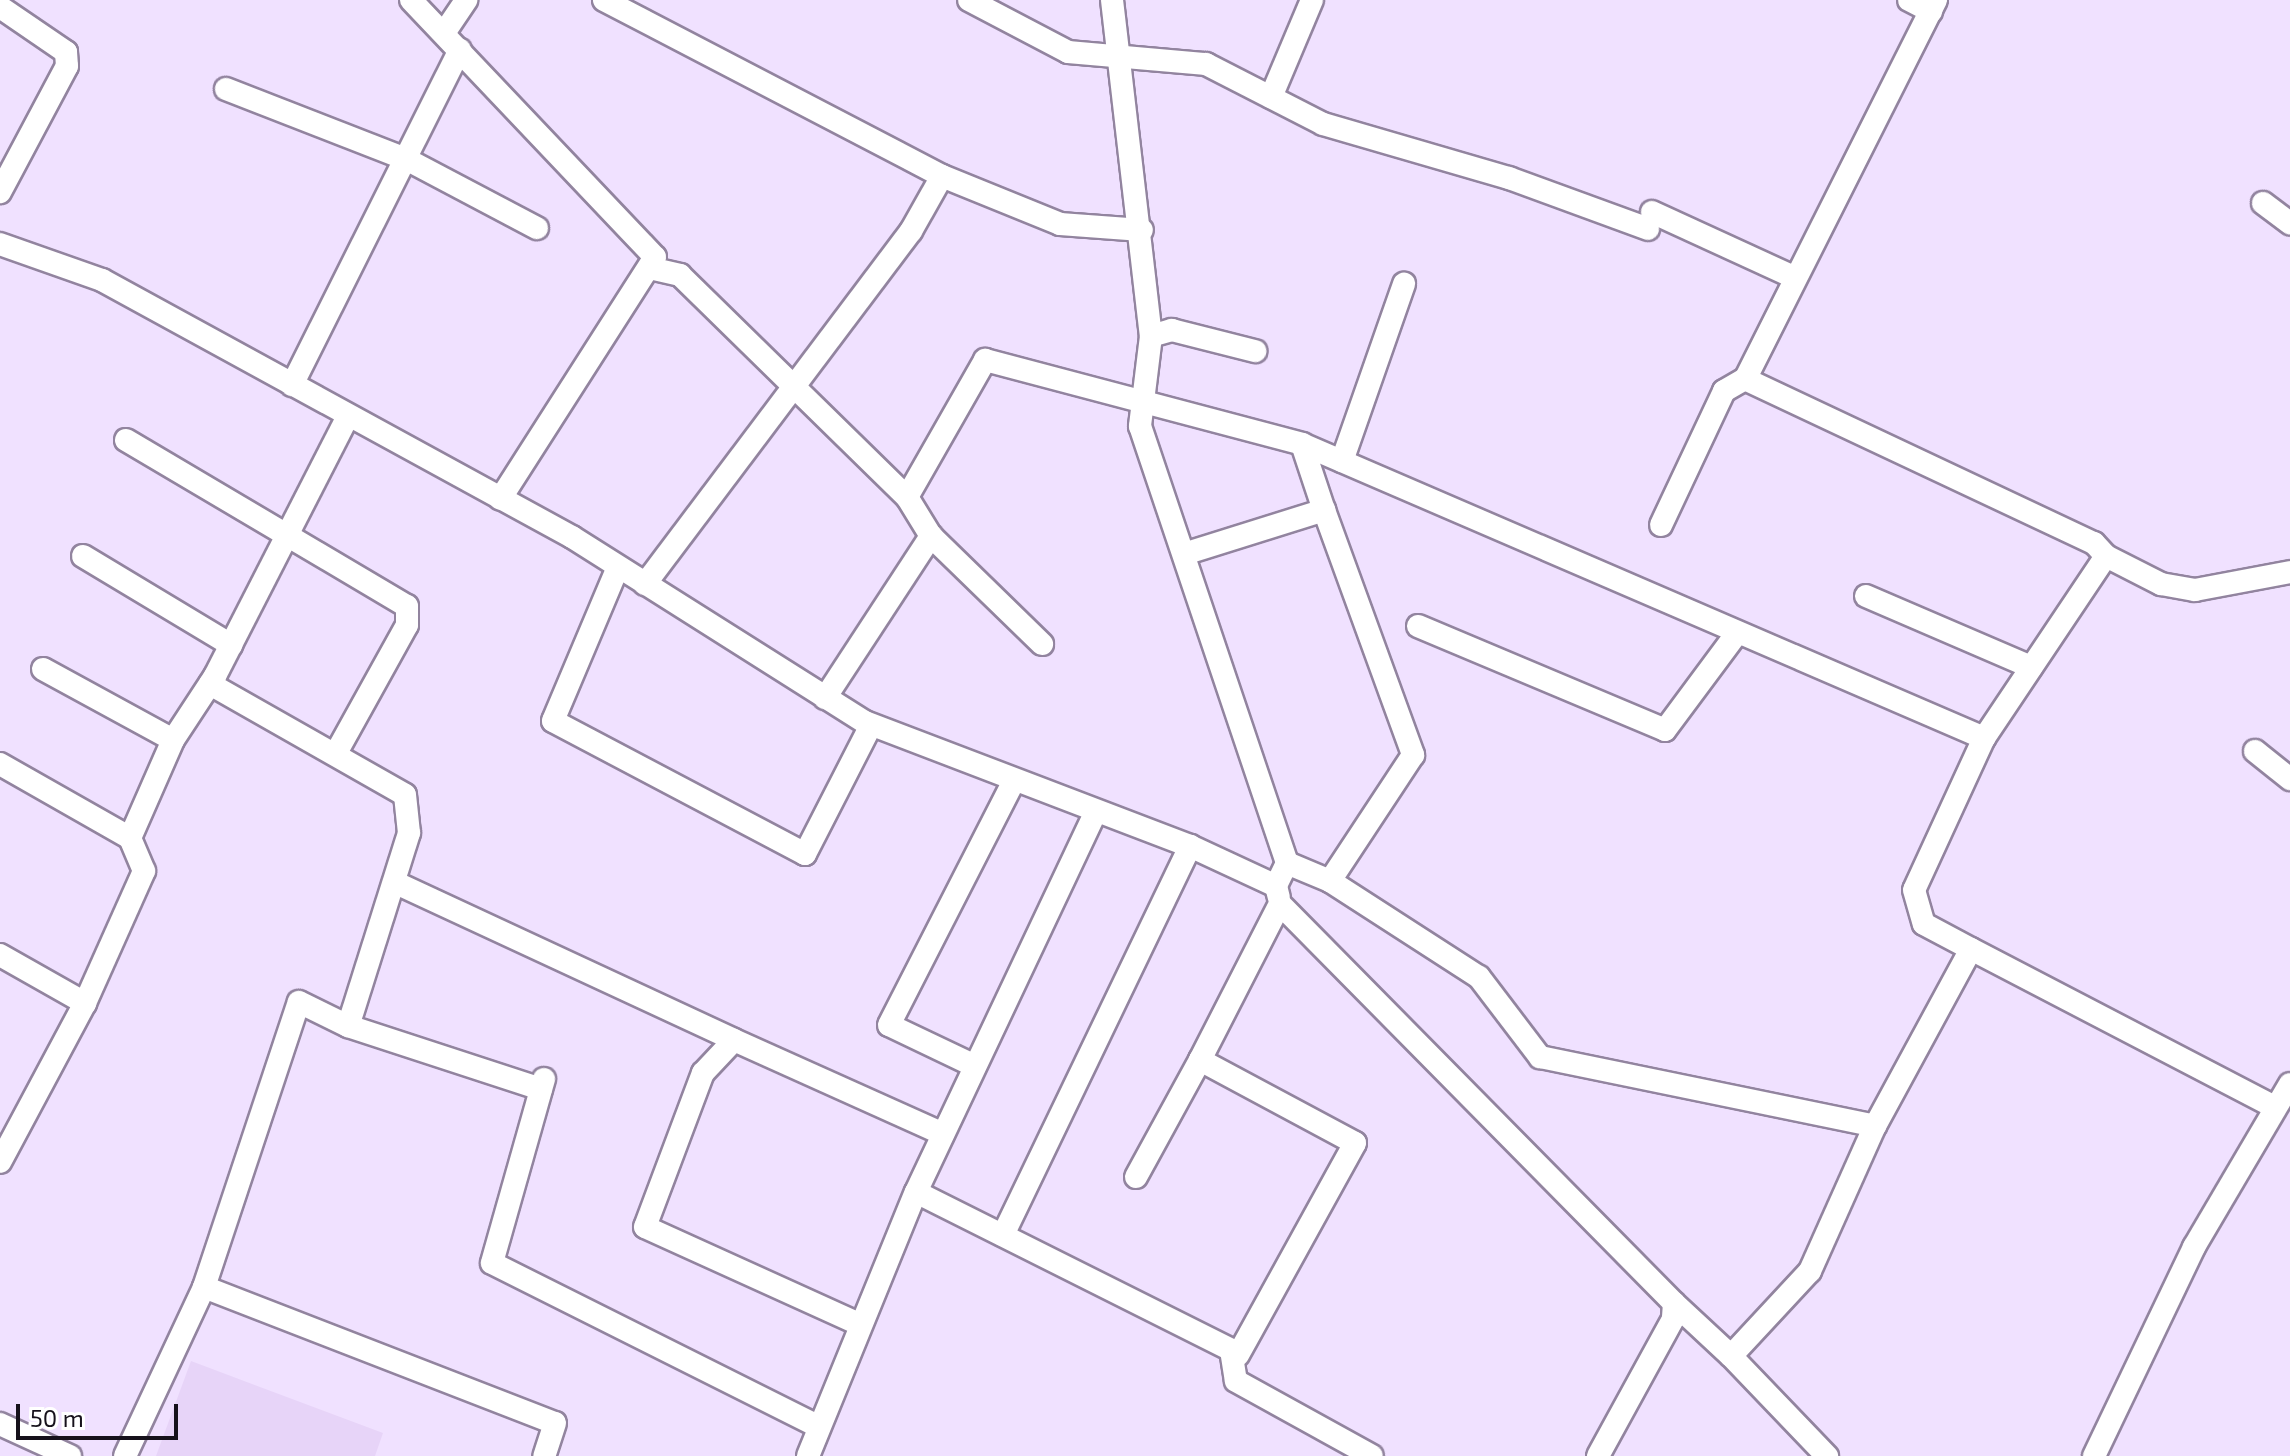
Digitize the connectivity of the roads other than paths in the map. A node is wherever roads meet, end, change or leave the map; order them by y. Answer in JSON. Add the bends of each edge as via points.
{"nodes":[{"id":1,"x":411,"y":0,"type":"edge"},
{"id":2,"x":466,"y":0,"type":"edge"},
{"id":3,"x":969,"y":0,"type":"edge"},
{"id":4,"x":1112,"y":0,"type":"edge"},
{"id":5,"x":1312,"y":0,"type":"edge"},
{"id":6,"x":1909,"y":0,"type":"edge"},
{"id":7,"x":614,"y":2,"type":"edge"},
{"id":8,"x":1934,"y":6,"type":"edge"},
{"id":9,"x":0,"y":7,"type":"edge"},
{"id":10,"x":444,"y":33,"type":"junction"},
{"id":11,"x":460,"y":50,"type":"junction"},
{"id":12,"x":1120,"y":56,"type":"junction"},
{"id":13,"x":226,"y":89,"type":"dead end"},
{"id":14,"x":1271,"y":97,"type":"junction"},
{"id":15,"x":406,"y":159,"type":"junction"},
{"id":16,"x":942,"y":176,"type":"junction"},
{"id":17,"x":0,"y":192,"type":"edge"},
{"id":18,"x":2263,"y":203,"type":"dead end"},
{"id":19,"x":2289,"y":221,"type":"edge"},
{"id":20,"x":537,"y":228,"type":"dead end"},
{"id":21,"x":1142,"y":230,"type":"junction"},
{"id":22,"x":0,"y":244,"type":"edge"},
{"id":23,"x":654,"y":269,"type":"junction"},
{"id":24,"x":1793,"y":277,"type":"junction"},
{"id":25,"x":1404,"y":284,"type":"dead end"},
{"id":26,"x":1151,"y":336,"type":"junction"},
{"id":27,"x":1255,"y":351,"type":"dead end"},
{"id":28,"x":1745,"y":379,"type":"junction"},
{"id":29,"x":292,"y":385,"type":"junction"},
{"id":30,"x":792,"y":390,"type":"junction"},
{"id":31,"x":1140,"y":406,"type":"junction"},
{"id":32,"x":348,"y":416,"type":"junction"},
{"id":33,"x":126,"y":440,"type":"dead end"},
{"id":34,"x":1302,"y":444,"type":"junction"},
{"id":35,"x":1342,"y":461,"type":"junction"},
{"id":36,"x":907,"y":497,"type":"junction"},
{"id":37,"x":500,"y":499,"type":"junction"},
{"id":38,"x":1324,"y":510,"type":"junction"},
{"id":39,"x":1661,"y":525,"type":"dead end"},
{"id":40,"x":931,"y":536,"type":"junction"},
{"id":41,"x":287,"y":538,"type":"junction"},
{"id":42,"x":1184,"y":554,"type":"junction"},
{"id":43,"x":83,"y":556,"type":"dead end"},
{"id":44,"x":2106,"y":556,"type":"junction"},
{"id":45,"x":618,"y":567,"type":"junction"},
{"id":46,"x":2290,"y":572,"type":"edge"},
{"id":47,"x":645,"y":584,"type":"junction"},
{"id":48,"x":1866,"y":596,"type":"dead end"},
{"id":49,"x":1418,"y":626,"type":"dead end"},
{"id":50,"x":1737,"y":633,"type":"junction"},
{"id":51,"x":1042,"y":644,"type":"dead end"},
{"id":52,"x":231,"y":645,"type":"junction"},
{"id":53,"x":2031,"y":667,"type":"junction"},
{"id":54,"x":43,"y":669,"type":"dead end"},
{"id":55,"x":210,"y":684,"type":"junction"},
{"id":56,"x":825,"y":698,"type":"junction"},
{"id":57,"x":871,"y":725,"type":"junction"},
{"id":58,"x":1984,"y":738,"type":"junction"},
{"id":59,"x":173,"y":740,"type":"junction"},
{"id":60,"x":2255,"y":751,"type":"dead end"},
{"id":61,"x":336,"y":753,"type":"junction"},
{"id":62,"x":0,"y":764,"type":"edge"},
{"id":63,"x":2290,"y":779,"type":"edge"},
{"id":64,"x":1014,"y":781,"type":"junction"},
{"id":65,"x":1096,"y":811,"type":"junction"},
{"id":66,"x":130,"y":838,"type":"junction"},
{"id":67,"x":1190,"y":846,"type":"junction"},
{"id":68,"x":1287,"y":863,"type":"junction"},
{"id":69,"x":1330,"y":881,"type":"junction"},
{"id":70,"x":394,"y":882,"type":"junction"},
{"id":71,"x":1278,"y":895,"type":"junction"},
{"id":72,"x":1971,"y":949,"type":"junction"},
{"id":73,"x":0,"y":955,"type":"edge"},
{"id":74,"x":85,"y":1003,"type":"junction"},
{"id":75,"x":348,"y":1026,"type":"junction"},
{"id":76,"x":734,"y":1040,"type":"junction"},
{"id":77,"x":1200,"y":1060,"type":"junction"},
{"id":78,"x":975,"y":1066,"type":"junction"},
{"id":79,"x":2290,"y":1084,"type":"edge"},
{"id":80,"x":2272,"y":1106,"type":"junction"},
{"id":81,"x":9,"y":1117,"type":"edge"},
{"id":82,"x":1875,"y":1126,"type":"junction"},
{"id":83,"x":943,"y":1134,"type":"junction"},
{"id":84,"x":0,"y":1162,"type":"edge"},
{"id":85,"x":1136,"y":1177,"type":"dead end"},
{"id":86,"x":916,"y":1192,"type":"junction"},
{"id":87,"x":1003,"y":1235,"type":"junction"},
{"id":88,"x":204,"y":1287,"type":"junction"},
{"id":89,"x":1674,"y":1303,"type":"junction"},
{"id":90,"x":859,"y":1324,"type":"junction"},
{"id":91,"x":1238,"y":1355,"type":"junction"},
{"id":92,"x":1731,"y":1356,"type":"junction"},
{"id":93,"x":0,"y":1424,"type":"edge"},
{"id":94,"x":819,"y":1427,"type":"junction"},
{"id":95,"x":70,"y":1456,"type":"edge"},
{"id":96,"x":125,"y":1456,"type":"edge"},
{"id":97,"x":544,"y":1456,"type":"edge"},
{"id":98,"x":808,"y":1456,"type":"edge"},
{"id":99,"x":1372,"y":1456,"type":"edge"},
{"id":100,"x":1598,"y":1456,"type":"edge"},
{"id":101,"x":1827,"y":1456,"type":"edge"},
{"id":102,"x":2094,"y":1456,"type":"edge"}],
"edges":[{"from":1,"to":10,"type":"street"},
{"from":2,"to":10,"type":"street"},
{"from":3,"to":12,"type":"street","via":[[1068,52]]},
{"from":4,"to":12,"type":"street"},
{"from":5,"to":14,"type":"street"},
{"from":6,"to":8,"type":"street"},
{"from":7,"to":16,"type":"street"},
{"from":8,"to":24,"type":"street"},
{"from":9,"to":17,"type":"street","via":[[66,52],[67,66]]},
{"from":10,"to":11,"type":"street"},
{"from":11,"to":15,"type":"street"},
{"from":11,"to":23,"type":"street","via":[[649,245]]},
{"from":12,"to":14,"type":"street","via":[[1206,64]]},
{"from":12,"to":21,"type":"street"},
{"from":13,"to":15,"type":"street"},
{"from":14,"to":24,"type":"street","via":[[1323,124],[1650,221]]},
{"from":15,"to":20,"type":"street"},
{"from":15,"to":29,"type":"street"},
{"from":16,"to":21,"type":"street","via":[[1060,224]]},
{"from":16,"to":30,"type":"street","via":[[911,231]]},
{"from":18,"to":19,"type":"street"},
{"from":21,"to":26,"type":"street"},
{"from":22,"to":29,"type":"street","via":[[102,280]]},
{"from":23,"to":30,"type":"street","via":[[680,275]]},
{"from":23,"to":37,"type":"street"},
{"from":24,"to":28,"type":"street"},
{"from":25,"to":35,"type":"street"},
{"from":26,"to":27,"type":"street","via":[[1172,330]]},
{"from":26,"to":31,"type":"street"},
{"from":28,"to":39,"type":"street","via":[[1724,391]]},
{"from":28,"to":44,"type":"street","via":[[2094,543]]},
{"from":29,"to":32,"type":"street"},
{"from":30,"to":36,"type":"street"},
{"from":30,"to":47,"type":"street"},
{"from":31,"to":34,"type":"street"},
{"from":31,"to":36,"type":"street","via":[[985,360]]},
{"from":31,"to":42,"type":"street"},
{"from":32,"to":37,"type":"street"},
{"from":32,"to":41,"type":"street"},
{"from":33,"to":41,"type":"street"},
{"from":34,"to":35,"type":"street"},
{"from":34,"to":38,"type":"street"},
{"from":35,"to":50,"type":"street"},
{"from":36,"to":40,"type":"street"},
{"from":37,"to":45,"type":"street"},
{"from":38,"to":42,"type":"street"},
{"from":38,"to":69,"type":"street","via":[[1413,755]]},
{"from":40,"to":51,"type":"street"},
{"from":40,"to":56,"type":"street"},
{"from":41,"to":52,"type":"street"},
{"from":41,"to":61,"type":"street","via":[[407,606],[407,625]]},
{"from":42,"to":68,"type":"street"},
{"from":43,"to":52,"type":"street"},
{"from":44,"to":46,"type":"street","via":[[2161,584],[2195,590]]},
{"from":44,"to":53,"type":"street"},
{"from":45,"to":47,"type":"street"},
{"from":45,"to":57,"type":"street","via":[[553,721],[805,854]]},
{"from":47,"to":56,"type":"street"},
{"from":48,"to":53,"type":"street"},
{"from":49,"to":50,"type":"street","via":[[1665,730]]},
{"from":50,"to":58,"type":"street"},
{"from":52,"to":55,"type":"street"},
{"from":53,"to":58,"type":"street"},
{"from":54,"to":59,"type":"street"},
{"from":55,"to":59,"type":"street"},
{"from":55,"to":61,"type":"street"},
{"from":56,"to":57,"type":"street"},
{"from":57,"to":64,"type":"street"},
{"from":58,"to":72,"type":"street","via":[[1914,890],[1924,924]]},
{"from":59,"to":66,"type":"street"},
{"from":60,"to":63,"type":"street"},
{"from":61,"to":70,"type":"street","via":[[405,795],[409,833]]},
{"from":62,"to":66,"type":"street"},
{"from":64,"to":65,"type":"street"},
{"from":64,"to":78,"type":"street","via":[[889,1025]]},
{"from":65,"to":67,"type":"street"},
{"from":65,"to":78,"type":"street"},
{"from":66,"to":74,"type":"street","via":[[144,871]]},
{"from":67,"to":71,"type":"street"},
{"from":67,"to":87,"type":"street"},
{"from":68,"to":69,"type":"street"},
{"from":68,"to":71,"type":"street"},
{"from":69,"to":82,"type":"street","via":[[1479,977],[1540,1057]]},
{"from":70,"to":75,"type":"street"},
{"from":70,"to":76,"type":"street"},
{"from":71,"to":77,"type":"street"},
{"from":71,"to":89,"type":"street"},
{"from":72,"to":80,"type":"street"},
{"from":72,"to":82,"type":"street"},
{"from":73,"to":74,"type":"street"},
{"from":74,"to":81,"type":"street"},
{"from":75,"to":88,"type":"street","via":[[299,1002]]},
{"from":75,"to":94,"type":"street","via":[[542,1084],[492,1263]]},
{"from":76,"to":83,"type":"street"},
{"from":76,"to":90,"type":"street","via":[[703,1073],[645,1227]]},
{"from":77,"to":85,"type":"street"},
{"from":77,"to":91,"type":"street","via":[[1355,1143]]},
{"from":78,"to":83,"type":"street"},
{"from":79,"to":80,"type":"street"},
{"from":80,"to":102,"type":"street","via":[[2194,1247]]},
{"from":81,"to":84,"type":"street"},
{"from":82,"to":92,"type":"street","via":[[1810,1271]]},
{"from":83,"to":86,"type":"street"},
{"from":86,"to":87,"type":"street"},
{"from":86,"to":90,"type":"street"},
{"from":87,"to":91,"type":"street"},
{"from":88,"to":96,"type":"street"},
{"from":88,"to":97,"type":"street","via":[[555,1423]]},
{"from":89,"to":92,"type":"street"},
{"from":89,"to":100,"type":"street","via":[[1673,1319]]},
{"from":90,"to":94,"type":"street"},
{"from":91,"to":99,"type":"street","via":[[1236,1381]]},
{"from":92,"to":101,"type":"street"},
{"from":93,"to":95,"type":"street"},
{"from":94,"to":98,"type":"street"}]}
